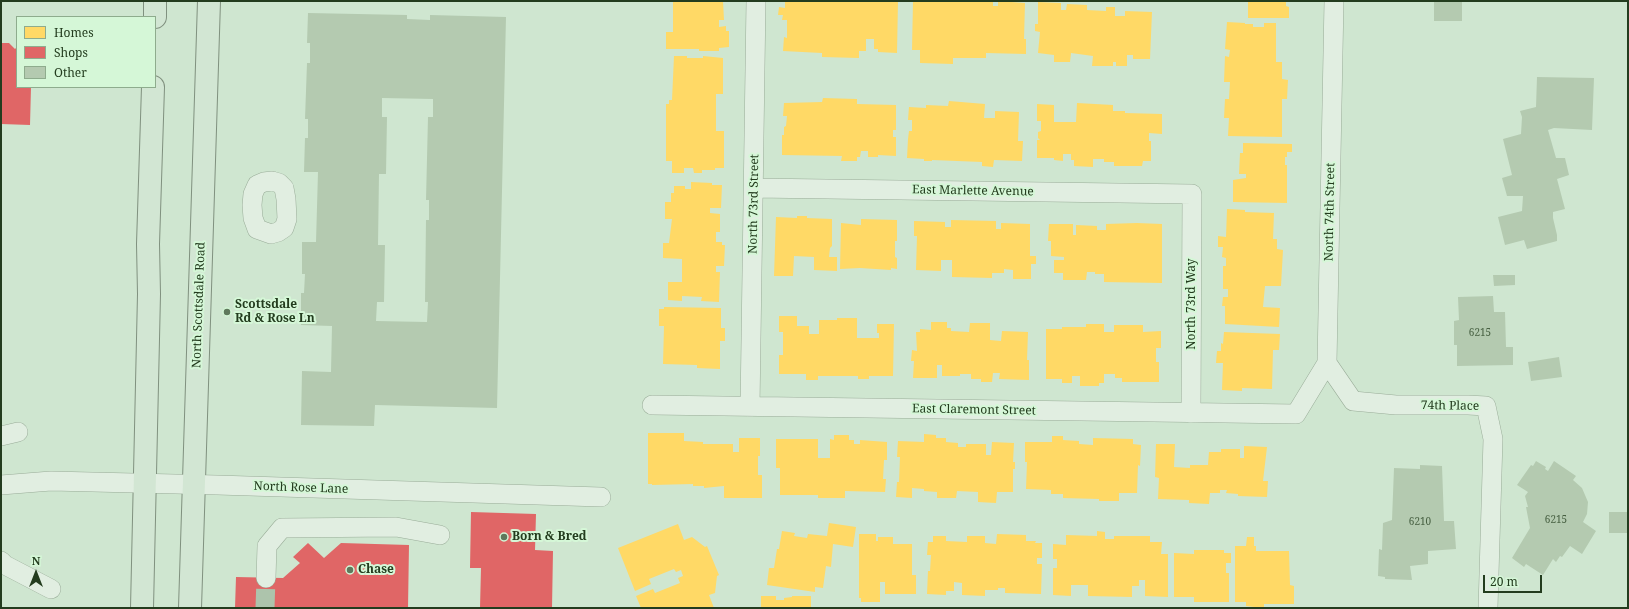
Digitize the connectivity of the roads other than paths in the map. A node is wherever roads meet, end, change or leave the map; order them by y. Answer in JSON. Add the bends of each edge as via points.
{"nodes":[{"id":1,"x":155,"y":1,"type":"edge"},
{"id":2,"x":209,"y":1,"type":"edge"},
{"id":3,"x":756,"y":1,"type":"edge"},
{"id":4,"x":1334,"y":1,"type":"edge"},
{"id":5,"x":155,"y":16,"type":"edge"},
{"id":6,"x":153,"y":88,"type":"edge"},
{"id":7,"x":754,"y":188,"type":"junction"},
{"id":8,"x":1192,"y":194,"type":"joint"},
{"id":9,"x":1327,"y":363,"type":"junction"},
{"id":10,"x":652,"y":405,"type":"dead end"},
{"id":11,"x":750,"y":407,"type":"junction"},
{"id":12,"x":1192,"y":414,"type":"junction"},
{"id":13,"x":146,"y":484,"type":"junction"},
{"id":14,"x":1,"y":485,"type":"edge"},
{"id":15,"x":194,"y":485,"type":"junction"},
{"id":16,"x":601,"y":497,"type":"dead end"},
{"id":17,"x":440,"y":535,"type":"dead end"},
{"id":18,"x":1,"y":561,"type":"edge"},
{"id":19,"x":266,"y":578,"type":"tunnel mouth"},
{"id":20,"x":51,"y":589,"type":"dead end"},
{"id":21,"x":142,"y":608,"type":"edge"},
{"id":22,"x":190,"y":608,"type":"edge"},
{"id":23,"x":1488,"y":608,"type":"edge"}],
"edges":[{"from":1,"to":5,"type":"main road"},
{"from":2,"to":15,"type":"main road","name":"North Scottsdale Road"},
{"from":3,"to":7,"type":"street","name":"North 73rd Street"},
{"from":4,"to":9,"type":"street","name":"North 74th Street"},
{"from":6,"to":13,"type":"main road","via":[[148,244]]},
{"from":7,"to":8,"type":"street","name":"East Marlette Avenue"},
{"from":7,"to":11,"type":"street","name":"North 73rd Street"},
{"from":8,"to":12,"type":"street","name":"North 73rd Way"},
{"from":9,"to":12,"type":"street","name":"East Claremont Street","via":[[1296,414]]},
{"from":9,"to":23,"type":"street","name":"74th Place","via":[[1353,401],[1396,405],[1486,406],[1493,439]]},
{"from":10,"to":11,"type":"street","name":"East Claremont Street"},
{"from":11,"to":12,"type":"street","name":"East Claremont Street"},
{"from":13,"to":14,"type":"street","name":"North Rose Lane","via":[[51,481]]},
{"from":13,"to":15,"type":"street","name":"North Rose Lane"},
{"from":13,"to":21,"type":"main road"},
{"from":15,"to":16,"type":"street","name":"North Rose Lane"},
{"from":15,"to":22,"type":"main road","name":"North Scottsdale Road"},
{"from":17,"to":19,"type":"street","via":[[396,527],[282,528],[267,546]]},
{"from":18,"to":20,"type":"street"}]}
